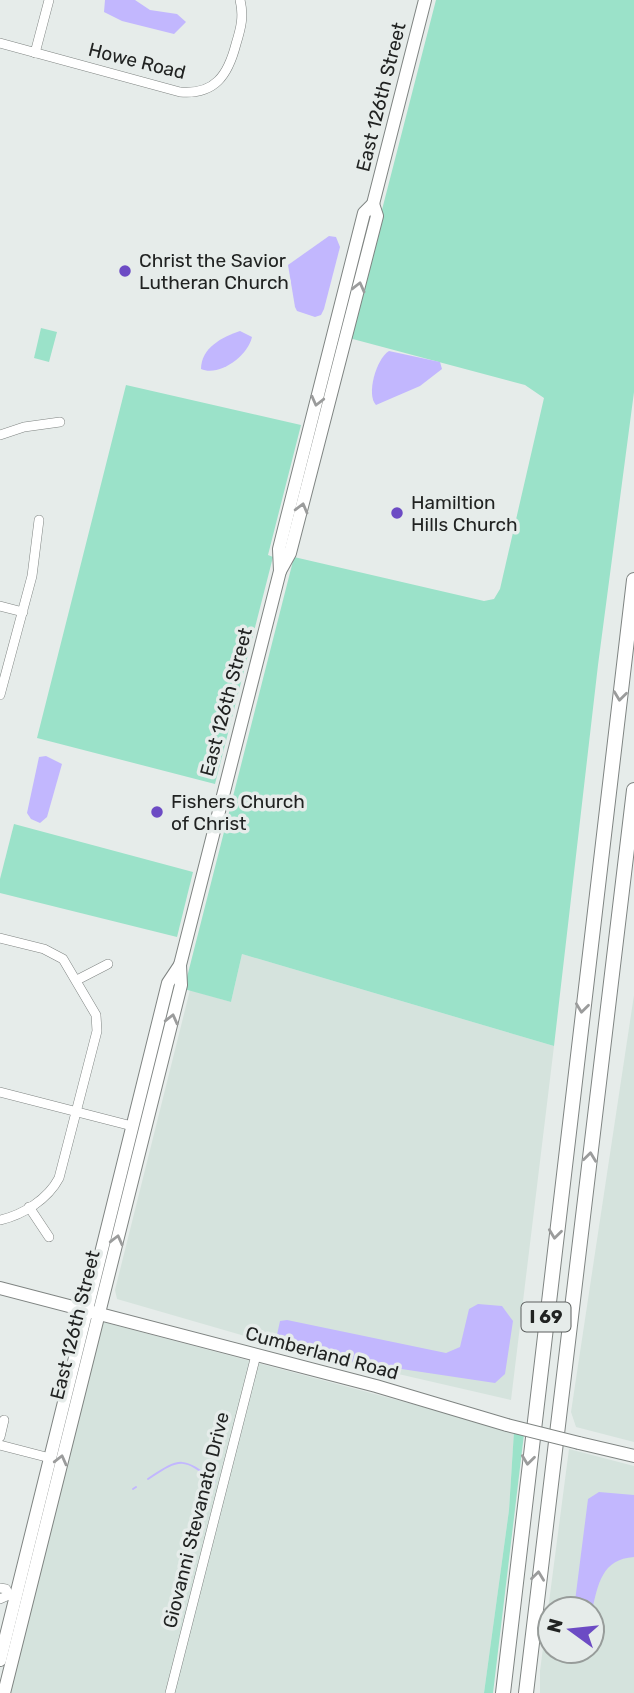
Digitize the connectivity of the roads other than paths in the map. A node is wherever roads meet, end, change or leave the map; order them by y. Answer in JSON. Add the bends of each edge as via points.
{"nodes":[{"id":1,"x":49,"y":0,"type":"edge"},
{"id":2,"x":240,"y":0,"type":"edge"},
{"id":3,"x":425,"y":0,"type":"edge"},
{"id":4,"x":0,"y":43,"type":"edge"},
{"id":5,"x":35,"y":53,"type":"junction"},
{"id":6,"x":60,"y":422,"type":"dead end"},
{"id":7,"x":0,"y":435,"type":"edge"},
{"id":8,"x":39,"y":520,"type":"dead end"},
{"id":9,"x":634,"y":580,"type":"edge"},
{"id":10,"x":0,"y":606,"type":"edge"},
{"id":11,"x":23,"y":612,"type":"junction"},
{"id":12,"x":0,"y":695,"type":"edge"},
{"id":13,"x":634,"y":790,"type":"edge"},
{"id":14,"x":0,"y":938,"type":"edge"},
{"id":15,"x":108,"y":964,"type":"dead end"},
{"id":16,"x":180,"y":965,"type":"junction"},
{"id":17,"x":78,"y":980,"type":"junction"},
{"id":18,"x":0,"y":1092,"type":"edge"},
{"id":19,"x":76,"y":1112,"type":"junction"},
{"id":20,"x":132,"y":1126,"type":"junction"},
{"id":21,"x":29,"y":1207,"type":"junction"},
{"id":22,"x":0,"y":1220,"type":"edge"},
{"id":23,"x":49,"y":1237,"type":"dead end"},
{"id":24,"x":0,"y":1288,"type":"edge"},
{"id":25,"x":92,"y":1311,"type":"junction"},
{"id":26,"x":256,"y":1355,"type":"junction"},
{"id":27,"x":4,"y":1420,"type":"dead end"},
{"id":28,"x":0,"y":1437,"type":"edge"},
{"id":29,"x":0,"y":1445,"type":"edge"},
{"id":30,"x":634,"y":1456,"type":"edge"},
{"id":31,"x":50,"y":1458,"type":"junction"},
{"id":32,"x":0,"y":1588,"type":"edge"},
{"id":33,"x":13,"y":1598,"type":"edge"},
{"id":34,"x":0,"y":1660,"type":"edge"},
{"id":35,"x":4,"y":1693,"type":"edge"},
{"id":36,"x":170,"y":1693,"type":"edge"},
{"id":37,"x":503,"y":1693,"type":"edge"},
{"id":38,"x":526,"y":1693,"type":"edge"}],
"edges":[{"from":1,"to":5,"type":"street"},
{"from":2,"to":5,"type":"street","name":"Howe Road","via":[[243,19],[230,68],[202,91],[180,92]]},
{"from":3,"to":16,"type":"main road","name":"East 126th Street","via":[[373,204],[377,216],[371,240],[290,553],[280,571]]},
{"from":4,"to":5,"type":"street","name":"Howe Road"},
{"from":6,"to":7,"type":"street"},
{"from":8,"to":11,"type":"street"},
{"from":9,"to":37,"type":"highway","number":"I 69","one_way":true},
{"from":10,"to":11,"type":"street"},
{"from":11,"to":12,"type":"street"},
{"from":38,"to":13,"type":"highway","number":"I 69","one_way":true},
{"from":14,"to":17,"type":"street","via":[[58,955]]},
{"from":15,"to":17,"type":"street"},
{"from":16,"to":20,"type":"main road","name":"East 126th Street","via":[[168,983]]},
{"from":25,"to":16,"type":"main road","name":"East 126th Street","one_way":true,"via":[[181,985]]},
{"from":17,"to":19,"type":"street","via":[[97,1023]]},
{"from":18,"to":19,"type":"street"},
{"from":19,"to":20,"type":"street"},
{"from":19,"to":21,"type":"street","via":[[59,1178],[49,1194]]},
{"from":20,"to":25,"type":"main road","name":"East 126th Street"},
{"from":21,"to":22,"type":"street"},
{"from":21,"to":23,"type":"street"},
{"from":24,"to":25,"type":"main road","name":"Cumberland Road"},
{"from":25,"to":26,"type":"main road","name":"Cumberland Road"},
{"from":25,"to":31,"type":"main road","name":"East 126th Street"},
{"from":33,"to":25,"type":"main road","name":"East 126th Street","one_way":true},
{"from":26,"to":30,"type":"main road","name":"Cumberland Road","bridge":true},
{"from":26,"to":36,"type":"street","name":"Giovanni Stevanato Drive"},
{"from":27,"to":28,"type":"street"},
{"from":29,"to":31,"type":"street"},
{"from":31,"to":33,"type":"main road","name":"East 126th Street"},
{"from":32,"to":33,"type":"street"},
{"from":33,"to":34,"type":"main road","name":"East 126th Street"},
{"from":33,"to":35,"type":"main road","name":"East 126th Street"}]}
